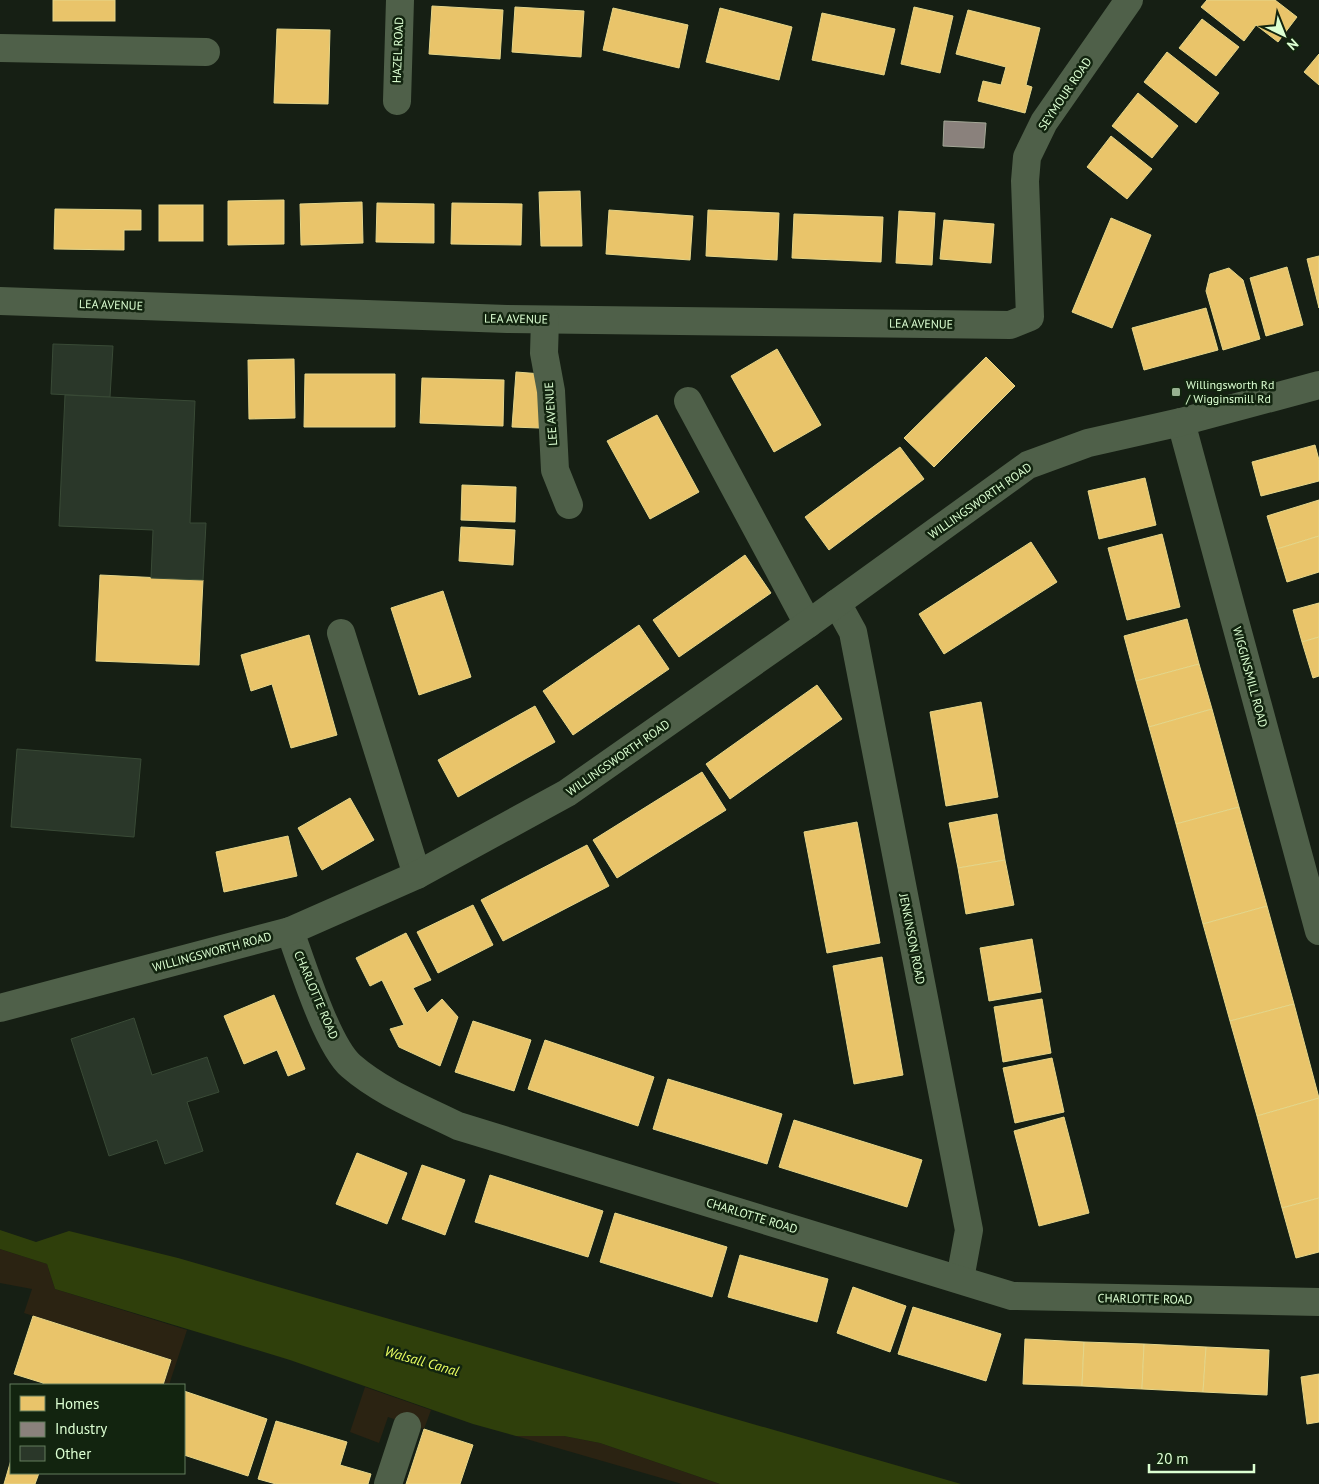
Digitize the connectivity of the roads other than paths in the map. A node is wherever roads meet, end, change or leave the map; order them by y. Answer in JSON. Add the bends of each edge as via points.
{"nodes":[{"id":1,"x":400,"y":0,"type":"edge"},
{"id":2,"x":1129,"y":0,"type":"edge"},
{"id":3,"x":0,"y":48,"type":"edge"},
{"id":4,"x":206,"y":52,"type":"dead end"},
{"id":5,"x":397,"y":101,"type":"dead end"},
{"id":6,"x":0,"y":301,"type":"edge"},
{"id":7,"x":1030,"y":317,"type":"joint"},
{"id":8,"x":544,"y":320,"type":"junction"},
{"id":9,"x":1319,"y":385,"type":"edge"},
{"id":10,"x":688,"y":401,"type":"dead end"},
{"id":11,"x":1181,"y":422,"type":"junction"},
{"id":12,"x":569,"y":505,"type":"dead end"},
{"id":13,"x":837,"y":603,"type":"junction"},
{"id":14,"x":808,"y":624,"type":"junction"},
{"id":15,"x":341,"y":633,"type":"dead end"},
{"id":16,"x":417,"y":874,"type":"junction"},
{"id":17,"x":290,"y":931,"type":"junction"},
{"id":18,"x":1319,"y":931,"type":"edge"},
{"id":19,"x":0,"y":1008,"type":"edge"},
{"id":20,"x":960,"y":1279,"type":"junction"},
{"id":21,"x":1319,"y":1302,"type":"edge"},
{"id":22,"x":406,"y":1426,"type":"dead end"},
{"id":23,"x":388,"y":1484,"type":"edge"}],
"edges":[{"from":1,"to":5,"type":"street","name":"HAZEL ROAD"},
{"from":2,"to":7,"type":"street","name":"SEYMOUR ROAD","via":[[1044,122],[1027,157]]},
{"from":3,"to":4,"type":"street"},
{"from":6,"to":8,"type":"street","name":"LEA AVENUE"},
{"from":7,"to":8,"type":"street","name":"LEA AVENUE","via":[[1010,325]]},
{"from":8,"to":12,"type":"street","name":"LEE AVENUE","via":[[555,470]]},
{"from":9,"to":11,"type":"street","name":"WILLINGSWORTH ROAD"},
{"from":10,"to":14,"type":"street"},
{"from":11,"to":13,"type":"street","name":"WILLINGSWORTH ROAD","via":[[1088,443],[1028,465]]},
{"from":11,"to":18,"type":"street","name":"WIGGINSMILL ROAD"},
{"from":13,"to":14,"type":"street","name":"WILLINGSWORTH ROAD"},
{"from":13,"to":20,"type":"street","name":"JENKINSON ROAD","via":[[853,632],[969,1230]]},
{"from":14,"to":16,"type":"street","name":"WILLINGSWORTH ROAD","via":[[567,793]]},
{"from":15,"to":16,"type":"street"},
{"from":16,"to":17,"type":"street","name":"WILLINGSWORTH ROAD"},
{"from":17,"to":19,"type":"street","name":"WILLINGSWORTH ROAD"},
{"from":17,"to":20,"type":"street","name":"CHARLOTTE ROAD","via":[[328,1032],[350,1065],[387,1092],[458,1126]]},
{"from":20,"to":21,"type":"street","name":"CHARLOTTE ROAD","via":[[1012,1296]]},
{"from":22,"to":23,"type":"street"}]}
